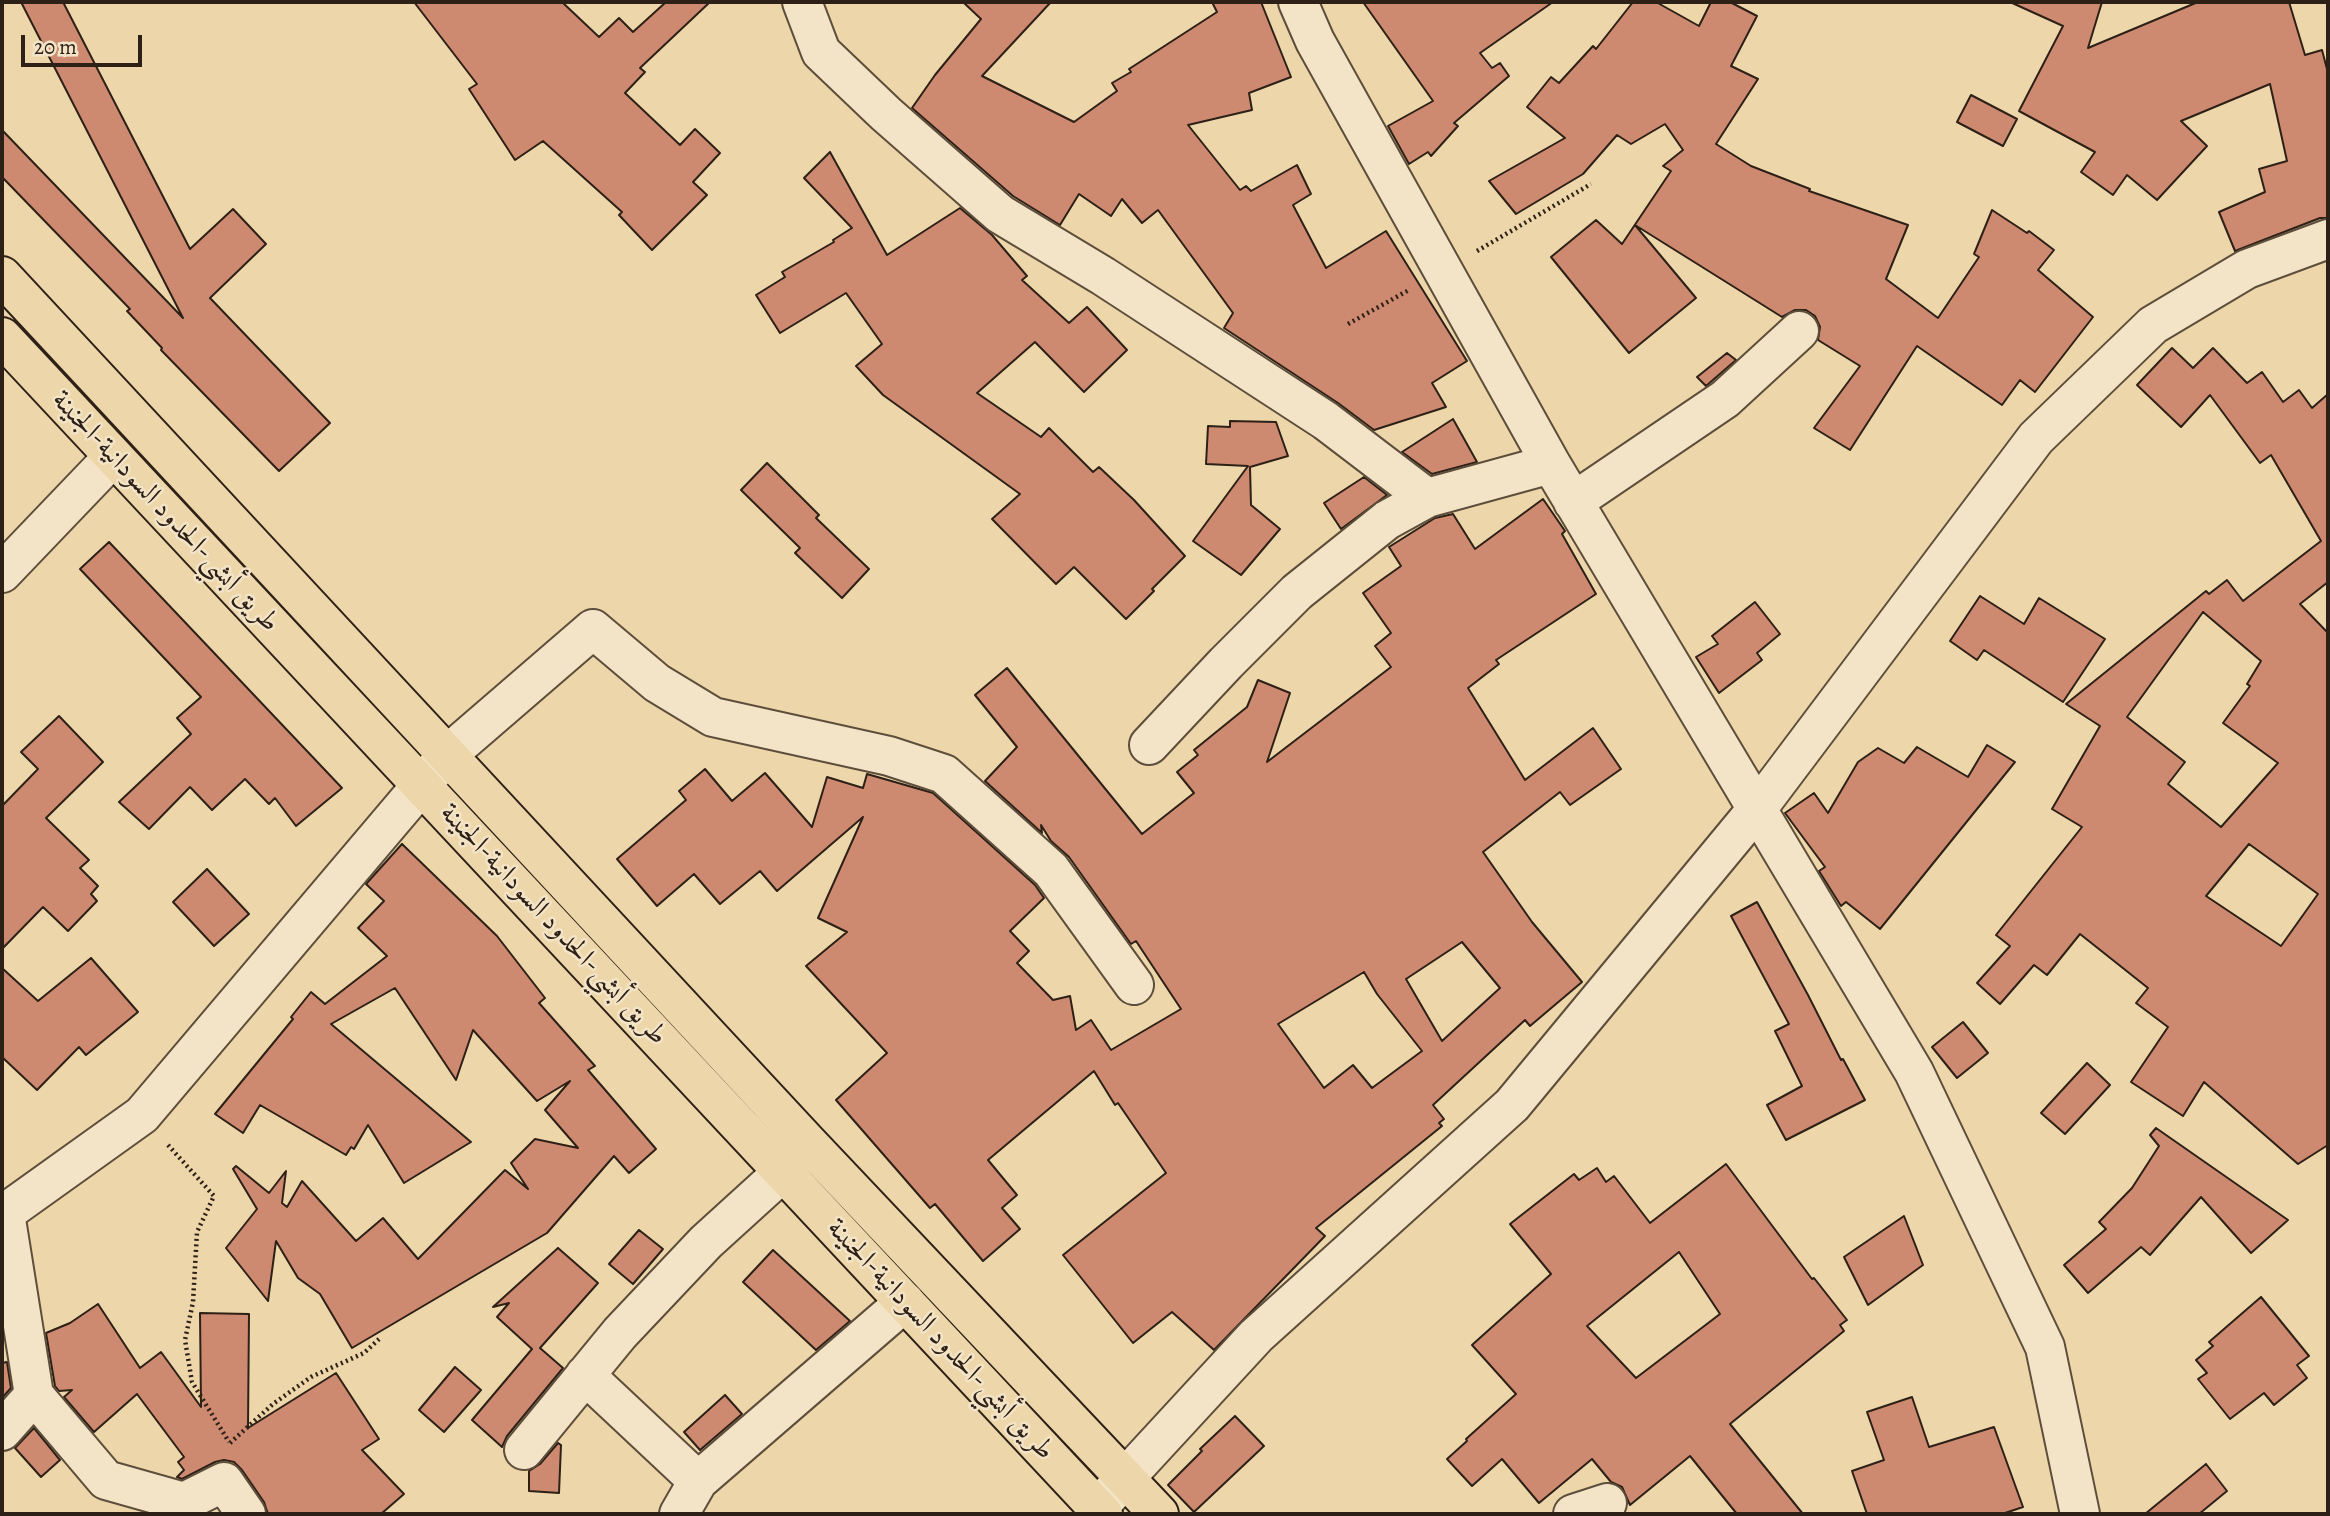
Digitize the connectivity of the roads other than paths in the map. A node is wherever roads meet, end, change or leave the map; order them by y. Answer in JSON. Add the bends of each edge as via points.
{"nodes":[{"id":1,"x":802,"y":2,"type":"edge"},
{"id":2,"x":1298,"y":2,"type":"edge"},
{"id":3,"x":2328,"y":239,"type":"edge"},
{"id":4,"x":2,"y":276,"type":"edge"},
{"id":5,"x":1799,"y":331,"type":"dead end"},
{"id":6,"x":2,"y":337,"type":"edge"},
{"id":7,"x":113,"y":457,"type":"junction"},
{"id":8,"x":1551,"y":464,"type":"junction"},
{"id":9,"x":1427,"y":498,"type":"junction"},
{"id":10,"x":1573,"y":502,"type":"junction"},
{"id":11,"x":2,"y":573,"type":"edge"},
{"id":12,"x":1149,"y":745,"type":"dead end"},
{"id":13,"x":447,"y":754,"type":"junction"},
{"id":14,"x":421,"y":785,"type":"junction"},
{"id":15,"x":1757,"y":809,"type":"junction"},
{"id":16,"x":1134,"y":985,"type":"dead end"},
{"id":17,"x":783,"y":1172,"type":"junction"},
{"id":18,"x":3,"y":1211,"type":"edge"},
{"id":19,"x":905,"y":1302,"type":"junction"},
{"id":20,"x":585,"y":1374,"type":"junction"},
{"id":21,"x":34,"y":1395,"type":"junction"},
{"id":22,"x":2,"y":1431,"type":"edge"},
{"id":23,"x":524,"y":1450,"type":"dead end"},
{"id":24,"x":1126,"y":1480,"type":"junction"},
{"id":25,"x":698,"y":1481,"type":"junction"},
{"id":26,"x":1100,"y":1511,"type":"edge"},
{"id":27,"x":246,"y":1514,"type":"edge"},
{"id":28,"x":679,"y":1514,"type":"edge"},
{"id":29,"x":1159,"y":1514,"type":"edge"},
{"id":30,"x":2080,"y":1514,"type":"edge"}],
"edges":[{"from":1,"to":9,"type":"street","via":[[821,52],[1000,214],[1326,421]]},
{"from":2,"to":8,"type":"street","via":[[1315,41]]},
{"from":3,"to":15,"type":"street","via":[[2247,269],[2153,325],[2036,438]]},
{"from":4,"to":13,"type":"highway"},
{"from":5,"to":10,"type":"street","via":[[1725,399]]},
{"from":6,"to":7,"type":"highway","name":"طريق أبشي-الحدود السودانية-الجنينة"},
{"from":7,"to":11,"type":"street"},
{"from":7,"to":14,"type":"highway","name":"طريق أبشي-الحدود السودانية-الجنينة"},
{"from":8,"to":9,"type":"street"},
{"from":8,"to":10,"type":"street"},
{"from":9,"to":12,"type":"street","via":[[1387,520],[1297,592]]},
{"from":10,"to":15,"type":"street"},
{"from":13,"to":14,"type":"street"},
{"from":13,"to":16,"type":"street","via":[[593,629],[657,683],[713,717],[889,756],[944,774],[1051,870]]},
{"from":13,"to":24,"type":"highway"},
{"from":14,"to":17,"type":"highway","name":"طريق أبشي-الحدود السودانية-الجنينة"},
{"from":14,"to":18,"type":"street","via":[[142,1115]]},
{"from":15,"to":24,"type":"street","via":[[1512,1105],[1256,1336]]},
{"from":15,"to":30,"type":"street","via":[[1914,1072],[2045,1347]]},
{"from":17,"to":19,"type":"highway","name":"طريق أبشي-الحدود السودانية-الجنينة"},
{"from":17,"to":20,"type":"street","via":[[706,1242]]},
{"from":18,"to":21,"type":"street"},
{"from":19,"to":25,"type":"street"},
{"from":19,"to":26,"type":"highway","name":"طريق أبشي-الحدود السودانية-الجنينة"},
{"from":20,"to":23,"type":"street"},
{"from":20,"to":25,"type":"street"},
{"from":21,"to":22,"type":"street"},
{"from":21,"to":27,"type":"street","via":[[106,1480],[184,1502],[225,1482]]},
{"from":24,"to":26,"type":"street"},
{"from":24,"to":29,"type":"highway"},
{"from":25,"to":28,"type":"street"}]}
